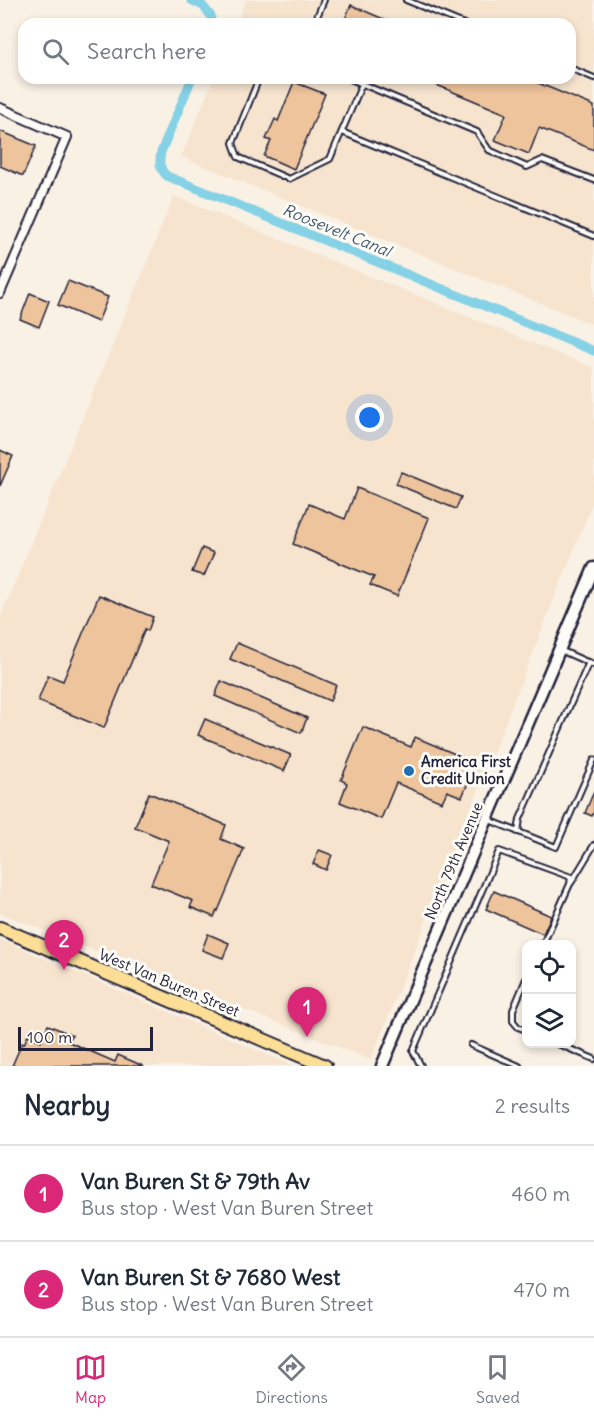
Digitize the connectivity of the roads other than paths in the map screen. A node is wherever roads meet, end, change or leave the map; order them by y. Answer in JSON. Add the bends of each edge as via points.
{"nodes":[{"id":1,"x":324,"y":0,"type":"edge"},
{"id":2,"x":406,"y":0,"type":"edge"},
{"id":3,"x":316,"y":18,"type":"edge"},
{"id":4,"x":450,"y":18,"type":"edge"},
{"id":5,"x":576,"y":70,"type":"edge"},
{"id":6,"x":594,"y":78,"type":"edge"},
{"id":7,"x":258,"y":84,"type":"edge"},
{"id":8,"x":362,"y":84,"type":"joint"},
{"id":9,"x":0,"y":108,"type":"edge"},
{"id":10,"x":342,"y":132,"type":"junction"},
{"id":11,"x":594,"y":180,"type":"edge"},
{"id":12,"x":594,"y":236,"type":"edge"},
{"id":13,"x":0,"y":294,"type":"edge"},
{"id":14,"x":594,"y":568,"type":"edge"},
{"id":15,"x":559,"y":650,"type":"junction"},
{"id":16,"x":589,"y":662,"type":"junction"},
{"id":17,"x":594,"y":665,"type":"edge"},
{"id":18,"x":594,"y":760,"type":"edge"},
{"id":19,"x":488,"y":820,"type":"junction"},
{"id":20,"x":518,"y":832,"type":"junction"},
{"id":21,"x":594,"y":844,"type":"edge"},
{"id":22,"x":570,"y":884,"type":"junction"},
{"id":23,"x":0,"y":928,"type":"edge"},
{"id":24,"x":545,"y":940,"type":"edge"},
{"id":25,"x":522,"y":989,"type":"edge"},
{"id":26,"x":522,"y":1028,"type":"edge"},
{"id":27,"x":471,"y":1045,"type":"dead end"},
{"id":28,"x":568,"y":1048,"type":"edge"},
{"id":29,"x":594,"y":1059,"type":"edge"},
{"id":30,"x":326,"y":1066,"type":"edge"},
{"id":31,"x":382,"y":1066,"type":"edge"},
{"id":32,"x":421,"y":1066,"type":"edge"},
{"id":33,"x":519,"y":1066,"type":"edge"}],
"edges":[{"from":1,"to":3,"type":"lane"},
{"from":2,"to":4,"type":"lane"},
{"from":5,"to":6,"type":"lane"},
{"from":7,"to":10,"type":"lane","via":[[233,143],[238,157],[289,179],[330,159]]},
{"from":8,"to":10,"type":"lane"},
{"from":8,"to":11,"type":"lane","via":[[477,132],[489,150],[527,167],[542,160]]},
{"from":9,"to":13,"type":"street","via":[[67,137]]},
{"from":10,"to":12,"type":"lane"},
{"from":14,"to":15,"type":"street","name":"North 79th Avenue"},
{"from":15,"to":16,"type":"lane"},
{"from":15,"to":19,"type":"street","name":"North 79th Avenue"},
{"from":16,"to":17,"type":"lane"},
{"from":16,"to":20,"type":"lane","via":[[520,819]]},
{"from":18,"to":20,"type":"lane","via":[[556,847]]},
{"from":19,"to":20,"type":"lane"},
{"from":19,"to":31,"type":"street","name":"North 79th Avenue"},
{"from":21,"to":22,"type":"lane"},
{"from":22,"to":24,"type":"lane"},
{"from":22,"to":32,"type":"lane","via":[[571,877],[566,874],[499,851],[413,1052]]},
{"from":23,"to":30,"type":"main road","name":"West Van Buren Street"},
{"from":25,"to":26,"type":"lane","via":[[513,1021]]},
{"from":27,"to":33,"type":"lane"},
{"from":28,"to":29,"type":"lane"}]}
